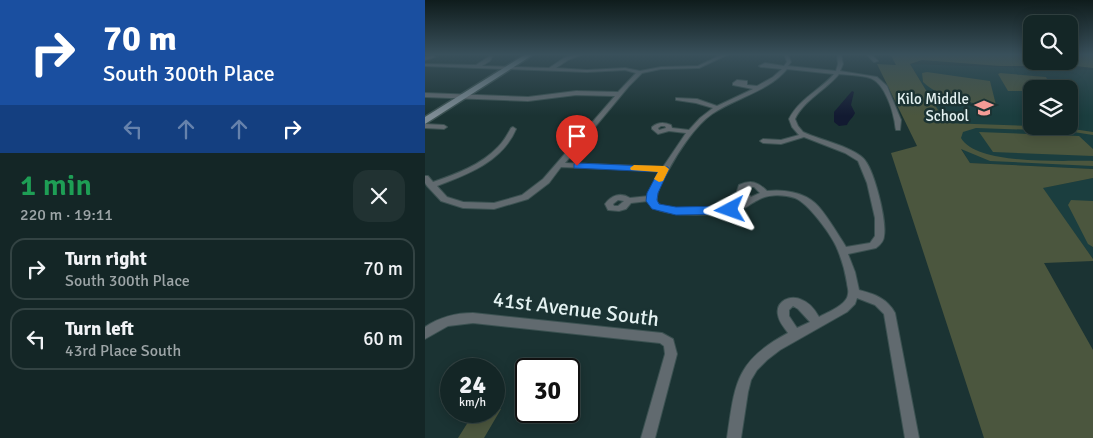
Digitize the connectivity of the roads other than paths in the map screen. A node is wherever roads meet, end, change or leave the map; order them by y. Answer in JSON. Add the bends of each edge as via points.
{"nodes":[{"id":1,"x":498,"y":74,"type":"edge"},
{"id":2,"x":638,"y":74,"type":"edge"},
{"id":3,"x":776,"y":74,"type":"edge"},
{"id":4,"x":835,"y":74,"type":"edge"},
{"id":5,"x":853,"y":74,"type":"edge"},
{"id":6,"x":745,"y":84,"type":"dead end"},
{"id":7,"x":757,"y":88,"type":"junction"},
{"id":8,"x":619,"y":94,"type":"junction"},
{"id":9,"x":425,"y":95,"type":"edge"},
{"id":10,"x":463,"y":97,"type":"junction"},
{"id":11,"x":678,"y":99,"type":"dead end"},
{"id":12,"x":718,"y":108,"type":"junction"},
{"id":13,"x":425,"y":121,"type":"edge"},
{"id":14,"x":425,"y":126,"type":"edge"},
{"id":15,"x":444,"y":127,"type":"dead end"},
{"id":16,"x":513,"y":129,"type":"dead end"},
{"id":17,"x":669,"y":129,"type":"dead end"},
{"id":18,"x":898,"y":129,"type":"dead end"},
{"id":19,"x":691,"y":132,"type":"junction"},
{"id":20,"x":805,"y":136,"type":"junction"},
{"id":21,"x":763,"y":141,"type":"dead end"},
{"id":22,"x":559,"y":165,"type":"junction"},
{"id":23,"x":665,"y":169,"type":"junction"},
{"id":24,"x":425,"y":178,"type":"edge"},
{"id":25,"x":431,"y":186,"type":"junction"},
{"id":26,"x":765,"y":194,"type":"junction"},
{"id":27,"x":651,"y":198,"type":"junction"},
{"id":28,"x":628,"y":201,"type":"dead end"},
{"id":29,"x":750,"y":201,"type":"junction"},
{"id":30,"x":843,"y":251,"type":"junction"},
{"id":31,"x":855,"y":293,"type":"junction"},
{"id":32,"x":450,"y":319,"type":"joint"},
{"id":33,"x":818,"y":324,"type":"junction"},
{"id":34,"x":425,"y":334,"type":"edge"},
{"id":35,"x":796,"y":336,"type":"junction"},
{"id":36,"x":779,"y":345,"type":"joint"},
{"id":37,"x":667,"y":370,"type":"joint"},
{"id":38,"x":648,"y":438,"type":"edge"},
{"id":39,"x":734,"y":438,"type":"edge"},
{"id":40,"x":913,"y":438,"type":"edge"}],
"edges":[{"from":1,"to":10,"type":"street"},
{"from":2,"to":8,"type":"street"},
{"from":3,"to":7,"type":"street"},
{"from":4,"to":20,"type":"street","via":[[794,114],[793,124]]},
{"from":5,"to":18,"type":"street","via":[[870,77],[881,83],[898,120]]},
{"from":6,"to":7,"type":"street"},
{"from":7,"to":12,"type":"street"},
{"from":8,"to":10,"type":"street","via":[[576,93],[528,99]]},
{"from":8,"to":22,"type":"street"},
{"from":9,"to":10,"type":"street"},
{"from":10,"to":13,"type":"street"},
{"from":11,"to":12,"type":"street"},
{"from":12,"to":19,"type":"street"},
{"from":14,"to":15,"type":"street"},
{"from":16,"to":25,"type":"street","via":[[506,142],[486,160],[467,172]]},
{"from":17,"to":19,"type":"street"},
{"from":19,"to":23,"type":"street"},
{"from":20,"to":21,"type":"street","via":[[785,142]]},
{"from":20,"to":30,"type":"street","via":[[856,157],[867,169],[880,236],[873,246]]},
{"from":22,"to":23,"type":"street"},
{"from":22,"to":25,"type":"street","via":[[532,193],[509,203],[463,205],[444,199]]},
{"from":23,"to":27,"type":"street"},
{"from":24,"to":25,"type":"street"},
{"from":26,"to":29,"type":"street"},
{"from":26,"to":29,"type":"street","via":[[756,185],[741,187]]},
{"from":26,"to":30,"type":"street","via":[[788,193],[806,200],[815,208]]},
{"from":27,"to":28,"type":"street"},
{"from":27,"to":29,"type":"street","via":[[659,208],[697,212],[730,210]]},
{"from":30,"to":31,"type":"street"},
{"from":31,"to":33,"type":"street","via":[[843,309]]},
{"from":31,"to":40,"type":"street","via":[[876,301],[889,313]]},
{"from":32,"to":34,"type":"street"},
{"from":32,"to":37,"type":"street","name":"41st Avenue South","via":[[481,318],[659,337],[667,340],[671,347]]},
{"from":33,"to":35,"type":"street"},
{"from":33,"to":35,"type":"street","via":[[804,305],[788,304],[783,309],[784,317]]},
{"from":35,"to":36,"type":"street"},
{"from":36,"to":39,"type":"street","via":[[758,359],[746,375]]},
{"from":37,"to":38,"type":"street"}]}
